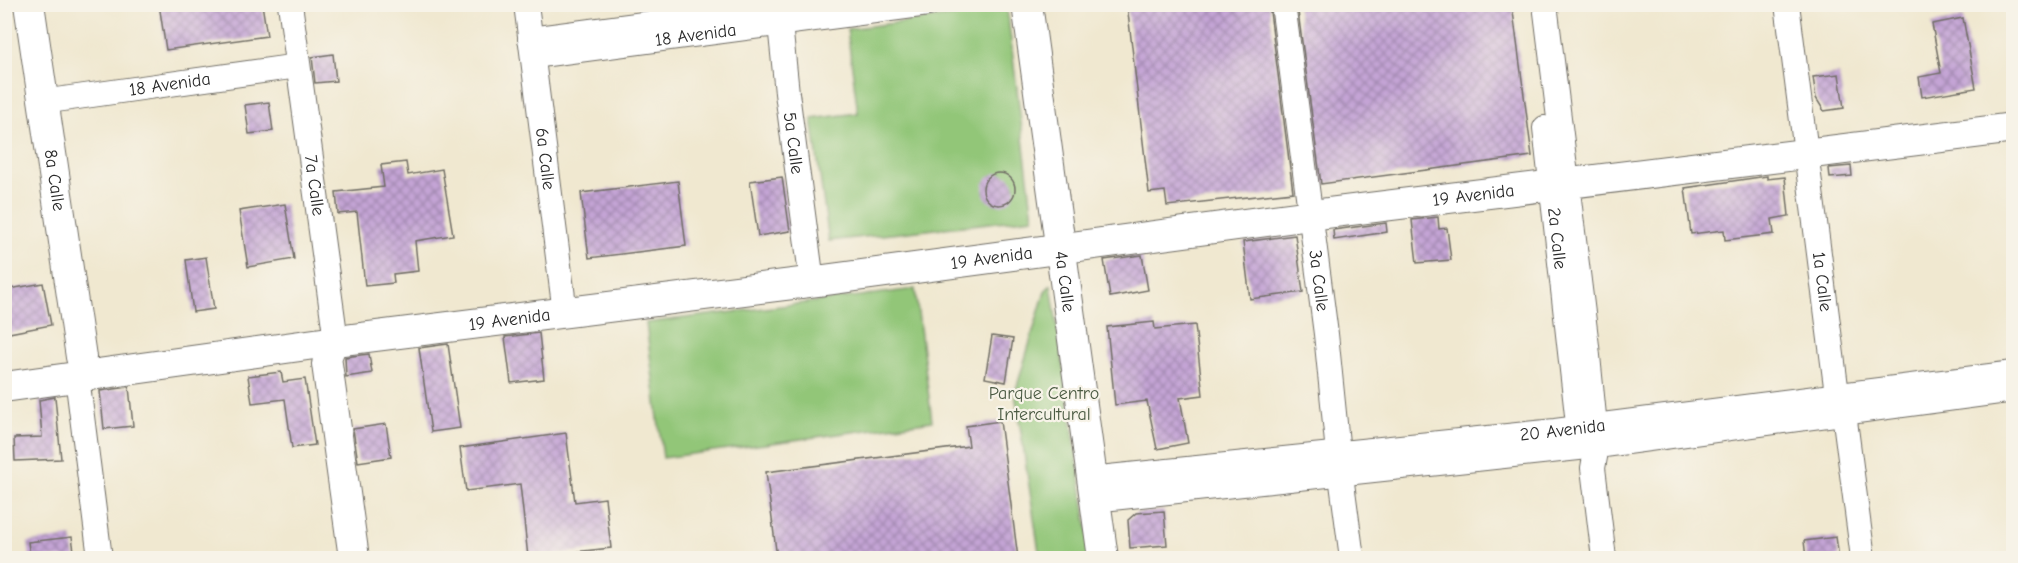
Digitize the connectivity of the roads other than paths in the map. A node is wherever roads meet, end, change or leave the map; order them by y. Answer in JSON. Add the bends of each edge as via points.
{"nodes":[{"id":1,"x":28,"y":4,"type":"edge"},
{"id":2,"x":274,"y":4,"type":"edge"},
{"id":3,"x":290,"y":4,"type":"edge"},
{"id":4,"x":526,"y":4,"type":"edge"},
{"id":5,"x":540,"y":4,"type":"edge"},
{"id":6,"x":928,"y":4,"type":"edge"},
{"id":7,"x":1027,"y":4,"type":"edge"},
{"id":8,"x":1045,"y":4,"type":"edge"},
{"id":9,"x":1283,"y":4,"type":"edge"},
{"id":10,"x":1530,"y":4,"type":"edge"},
{"id":11,"x":1545,"y":4,"type":"edge"},
{"id":12,"x":1788,"y":4,"type":"edge"},
{"id":13,"x":786,"y":10,"type":"edge"},
{"id":14,"x":539,"y":47,"type":"junction"},
{"id":15,"x":291,"y":73,"type":"junction"},
{"id":16,"x":43,"y":108,"type":"junction"},
{"id":17,"x":2013,"y":114,"type":"edge"},
{"id":18,"x":2013,"y":128,"type":"edge"},
{"id":19,"x":1805,"y":146,"type":"junction"},
{"id":20,"x":1558,"y":178,"type":"junction"},
{"id":21,"x":1310,"y":208,"type":"junction"},
{"id":22,"x":1068,"y":241,"type":"junction"},
{"id":23,"x":818,"y":272,"type":"junction"},
{"id":24,"x":570,"y":303,"type":"junction"},
{"id":25,"x":327,"y":339,"type":"junction"},
{"id":26,"x":4,"y":367,"type":"edge"},
{"id":27,"x":79,"y":367,"type":"junction"},
{"id":28,"x":2013,"y":373,"type":"edge"},
{"id":29,"x":4,"y":387,"type":"edge"},
{"id":30,"x":2013,"y":390,"type":"edge"},
{"id":31,"x":1841,"y":404,"type":"junction"},
{"id":32,"x":1589,"y":443,"type":"junction"},
{"id":33,"x":1340,"y":464,"type":"junction"},
{"id":34,"x":1111,"y":488,"type":"junction"},
{"id":35,"x":100,"y":558,"type":"edge"},
{"id":36,"x":354,"y":558,"type":"edge"},
{"id":37,"x":1103,"y":558,"type":"edge"},
{"id":38,"x":1120,"y":558,"type":"edge"},
{"id":39,"x":1352,"y":558,"type":"edge"},
{"id":40,"x":1604,"y":558,"type":"edge"},
{"id":41,"x":1863,"y":558,"type":"edge"}],
"edges":[{"from":1,"to":16,"type":"main road","name":"8a Calle"},
{"from":2,"to":15,"type":"street","name":"7a Calle"},
{"from":3,"to":15,"type":"street","name":"7a Calle"},
{"from":4,"to":14,"type":"street","name":"6a Calle"},
{"from":5,"to":14,"type":"street","name":"6a Calle"},
{"from":6,"to":13,"type":"street","name":"18 Avenida"},
{"from":7,"to":22,"type":"main road","name":"4a Calle"},
{"from":8,"to":22,"type":"main road","name":"4a Calle"},
{"from":9,"to":21,"type":"street","name":"3a Calle"},
{"from":10,"to":20,"type":"street","name":"2a Calle"},
{"from":11,"to":20,"type":"street","name":"2a Calle"},
{"from":12,"to":19,"type":"street","name":"1a Calle"},
{"from":13,"to":14,"type":"street","name":"18 Avenida"},
{"from":13,"to":23,"type":"street","name":"5a Calle"},
{"from":14,"to":24,"type":"street","name":"6a Calle"},
{"from":15,"to":16,"type":"street","name":"18 Avenida"},
{"from":15,"to":25,"type":"street","name":"7a Calle"},
{"from":16,"to":27,"type":"main road","name":"8a Calle"},
{"from":17,"to":19,"type":"main road","name":"19 Avenida"},
{"from":18,"to":19,"type":"main road","name":"19 Avenida"},
{"from":19,"to":20,"type":"main road","name":"19 Avenida"},
{"from":19,"to":31,"type":"street","name":"1a Calle"},
{"from":20,"to":21,"type":"main road","name":"19 Avenida"},
{"from":20,"to":32,"type":"street","name":"2a Calle","via":[[1570,346]]},
{"from":21,"to":22,"type":"main road","name":"19 Avenida"},
{"from":21,"to":33,"type":"street","name":"3a Calle"},
{"from":22,"to":23,"type":"main road","name":"19 Avenida"},
{"from":22,"to":34,"type":"main road","name":"4a Calle"},
{"from":22,"to":37,"type":"main road","name":"4a Calle"},
{"from":23,"to":24,"type":"main road","name":"19 Avenida"},
{"from":24,"to":25,"type":"main road","name":"19 Avenida"},
{"from":25,"to":27,"type":"main road","name":"19 Avenida"},
{"from":25,"to":36,"type":"main road","name":"7a Calle"},
{"from":26,"to":27,"type":"main road","name":"19 Avenida"},
{"from":27,"to":29,"type":"main road","name":"19 Avenida"},
{"from":27,"to":35,"type":"street","name":"8a Calle"},
{"from":28,"to":31,"type":"street","name":"20 Avenida"},
{"from":30,"to":31,"type":"street","name":"20 Avenida"},
{"from":31,"to":32,"type":"street","name":"20 Avenida"},
{"from":31,"to":41,"type":"street","name":"1a Calle"},
{"from":32,"to":33,"type":"street","name":"20 Avenida"},
{"from":32,"to":40,"type":"street","name":"2a Calle"},
{"from":33,"to":34,"type":"street","name":"20 Avenida"},
{"from":33,"to":39,"type":"street","name":"3a Calle"},
{"from":34,"to":38,"type":"main road","name":"4a Calle"}]}
